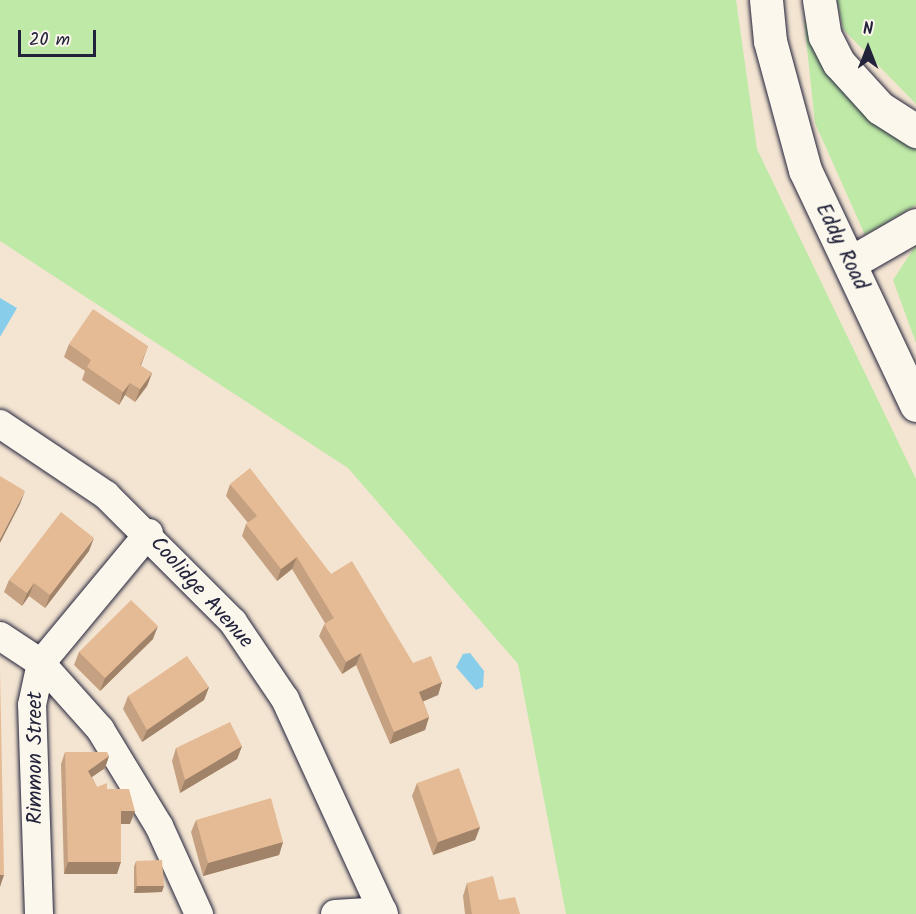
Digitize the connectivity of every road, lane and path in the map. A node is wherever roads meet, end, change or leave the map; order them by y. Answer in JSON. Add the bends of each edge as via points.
{"nodes":[{"id":1,"x":766,"y":0,"type":"edge"},
{"id":2,"x":786,"y":0,"type":"edge"},
{"id":3,"x":819,"y":0,"type":"edge"},
{"id":4,"x":781,"y":83,"type":"junction"},
{"id":5,"x":916,"y":131,"type":"edge"},
{"id":6,"x":916,"y":225,"type":"edge"},
{"id":7,"x":850,"y":263,"type":"junction"},
{"id":8,"x":916,"y":405,"type":"edge"},
{"id":9,"x":0,"y":424,"type":"edge"},
{"id":10,"x":149,"y":533,"type":"junction"},
{"id":11,"x":0,"y":636,"type":"edge"},
{"id":12,"x":41,"y":663,"type":"junction"},
{"id":13,"x":384,"y":913,"type":"edge"},
{"id":14,"x":39,"y":914,"type":"edge"},
{"id":15,"x":200,"y":914,"type":"edge"},
{"id":16,"x":335,"y":914,"type":"edge"}],
"edges":[{"from":1,"to":4,"type":"main road","name":"Eddy Road"},
{"from":2,"to":4,"type":"main road","name":"Eddy Road"},
{"from":3,"to":5,"type":"main road","via":[[825,36],[839,63],[880,108]]},
{"from":4,"to":7,"type":"main road","name":"Eddy Road","via":[[805,170]]},
{"from":6,"to":7,"type":"main road"},
{"from":7,"to":8,"type":"main road","name":"Eddy Road"},
{"from":9,"to":10,"type":"street","name":"Coolidge Avenue","via":[[106,495]]},
{"from":10,"to":12,"type":"street","name":"Rimmon Street"},
{"from":10,"to":13,"type":"street","name":"Coolidge Avenue","via":[[233,622],[285,699]]},
{"from":11,"to":12,"type":"street"},
{"from":12,"to":14,"type":"street","name":"Rimmon Street","via":[[32,705]]},
{"from":12,"to":15,"type":"street","via":[[100,729],[131,776]]},
{"from":13,"to":16,"type":"street"}]}
